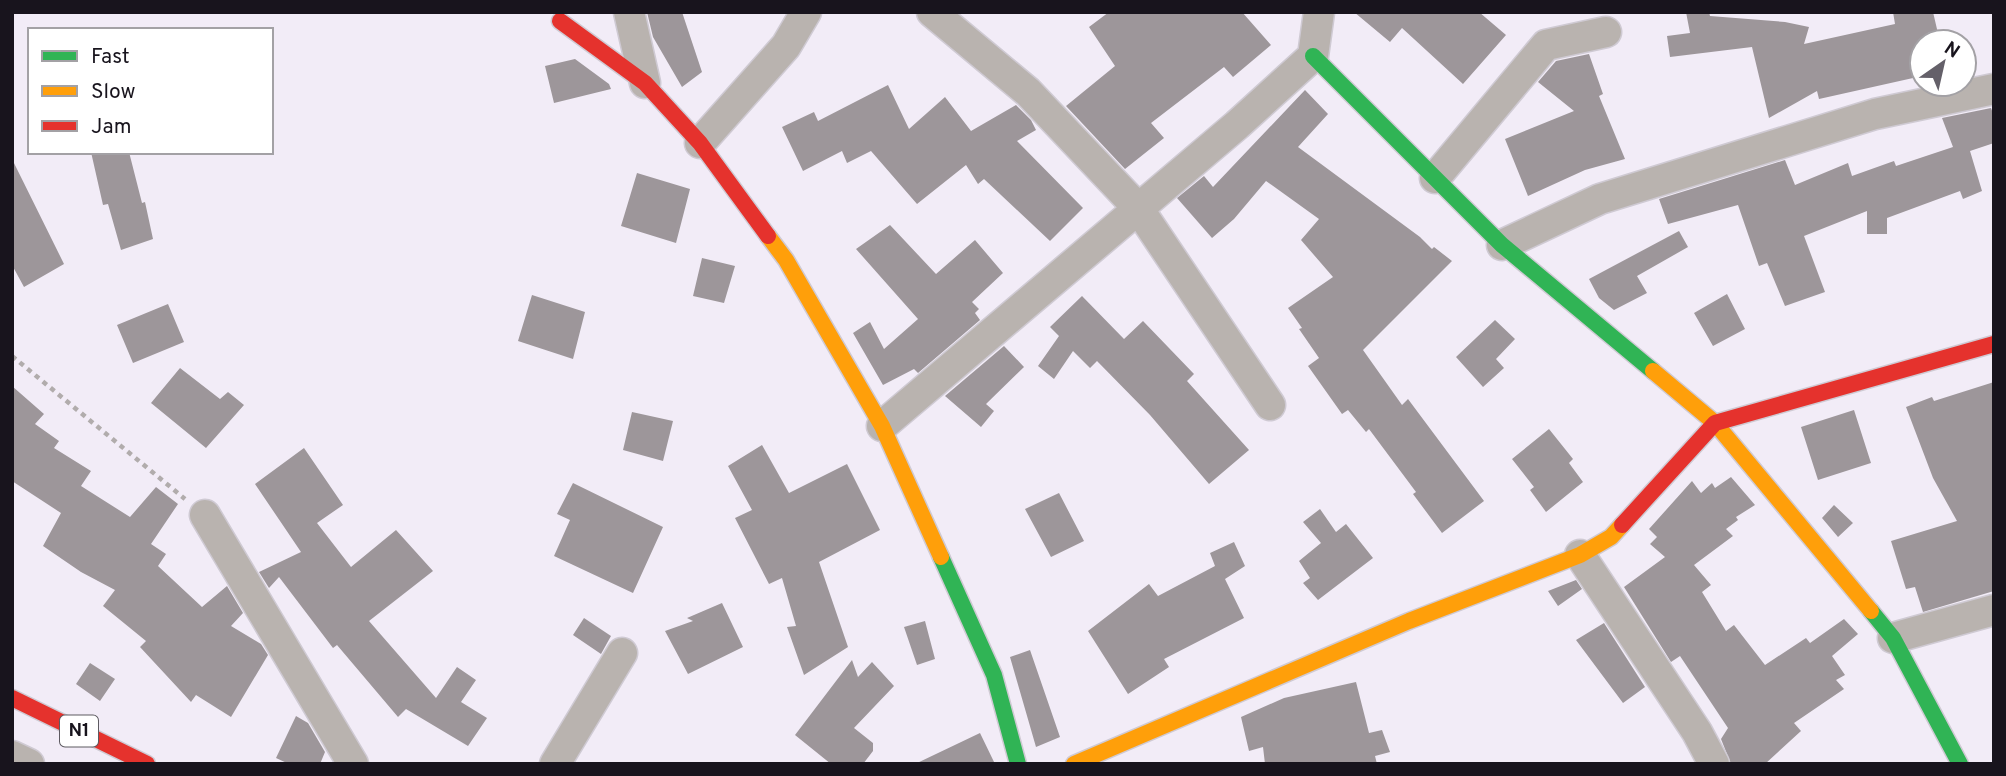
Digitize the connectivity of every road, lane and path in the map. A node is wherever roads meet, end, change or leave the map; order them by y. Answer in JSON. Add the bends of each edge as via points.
{"nodes":[{"id":1,"x":629,"y":12,"type":"edge"},
{"id":2,"x":806,"y":12,"type":"edge"},
{"id":3,"x":932,"y":12,"type":"edge"},
{"id":4,"x":1319,"y":12,"type":"edge"},
{"id":5,"x":560,"y":20,"type":"dead end"},
{"id":6,"x":1606,"y":32,"type":"dead end"},
{"id":7,"x":1314,"y":56,"type":"junction"},
{"id":8,"x":645,"y":83,"type":"junction"},
{"id":9,"x":1994,"y":89,"type":"edge"},
{"id":10,"x":700,"y":143,"type":"junction"},
{"id":11,"x":1435,"y":178,"type":"junction"},
{"id":12,"x":1138,"y":208,"type":"junction"},
{"id":13,"x":1502,"y":245,"type":"junction"},
{"id":14,"x":1994,"y":344,"type":"edge"},
{"id":15,"x":12,"y":356,"type":"edge"},
{"id":16,"x":1270,"y":405,"type":"dead end"},
{"id":17,"x":1715,"y":422,"type":"junction"},
{"id":18,"x":882,"y":426,"type":"junction"},
{"id":19,"x":205,"y":515,"type":"joint"},
{"id":20,"x":1580,"y":555,"type":"junction"},
{"id":21,"x":1994,"y":610,"type":"edge"},
{"id":22,"x":1893,"y":638,"type":"junction"},
{"id":23,"x":622,"y":653,"type":"dead end"},
{"id":24,"x":12,"y":698,"type":"edge"},
{"id":25,"x":12,"y":756,"type":"edge"},
{"id":26,"x":29,"y":764,"type":"edge"},
{"id":27,"x":147,"y":764,"type":"edge"},
{"id":28,"x":353,"y":764,"type":"edge"},
{"id":29,"x":555,"y":764,"type":"edge"},
{"id":30,"x":1018,"y":764,"type":"edge"},
{"id":31,"x":1074,"y":764,"type":"edge"},
{"id":32,"x":1714,"y":764,"type":"edge"},
{"id":33,"x":1961,"y":764,"type":"edge"}],
"edges":[{"from":1,"to":8,"type":"street"},
{"from":2,"to":10,"type":"street","via":[[786,46]]},
{"from":3,"to":12,"type":"street","via":[[1028,92]]},
{"from":4,"to":7,"type":"street"},
{"from":5,"to":8,"type":"main road"},
{"from":6,"to":11,"type":"street","via":[[1546,45]]},
{"from":7,"to":11,"type":"main road"},
{"from":7,"to":12,"type":"street"},
{"from":8,"to":10,"type":"main road"},
{"from":9,"to":13,"type":"street","via":[[1875,114],[1600,199]]},
{"from":10,"to":18,"type":"main road","via":[[786,260]]},
{"from":11,"to":13,"type":"main road"},
{"from":12,"to":16,"type":"street"},
{"from":12,"to":18,"type":"street"},
{"from":13,"to":17,"type":"main road"},
{"from":14,"to":17,"type":"main road"},
{"from":15,"to":19,"type":"path"},
{"from":17,"to":20,"type":"main road","via":[[1611,537]]},
{"from":17,"to":22,"type":"main road"},
{"from":18,"to":30,"type":"main road","via":[[994,675]]},
{"from":19,"to":28,"type":"street"},
{"from":20,"to":31,"type":"main road","via":[[1409,621]]},
{"from":20,"to":32,"type":"street"},
{"from":21,"to":22,"type":"street"},
{"from":22,"to":33,"type":"main road"},
{"from":23,"to":29,"type":"street"},
{"from":24,"to":27,"type":"main road","number":"N1"},
{"from":25,"to":26,"type":"street"}]}
